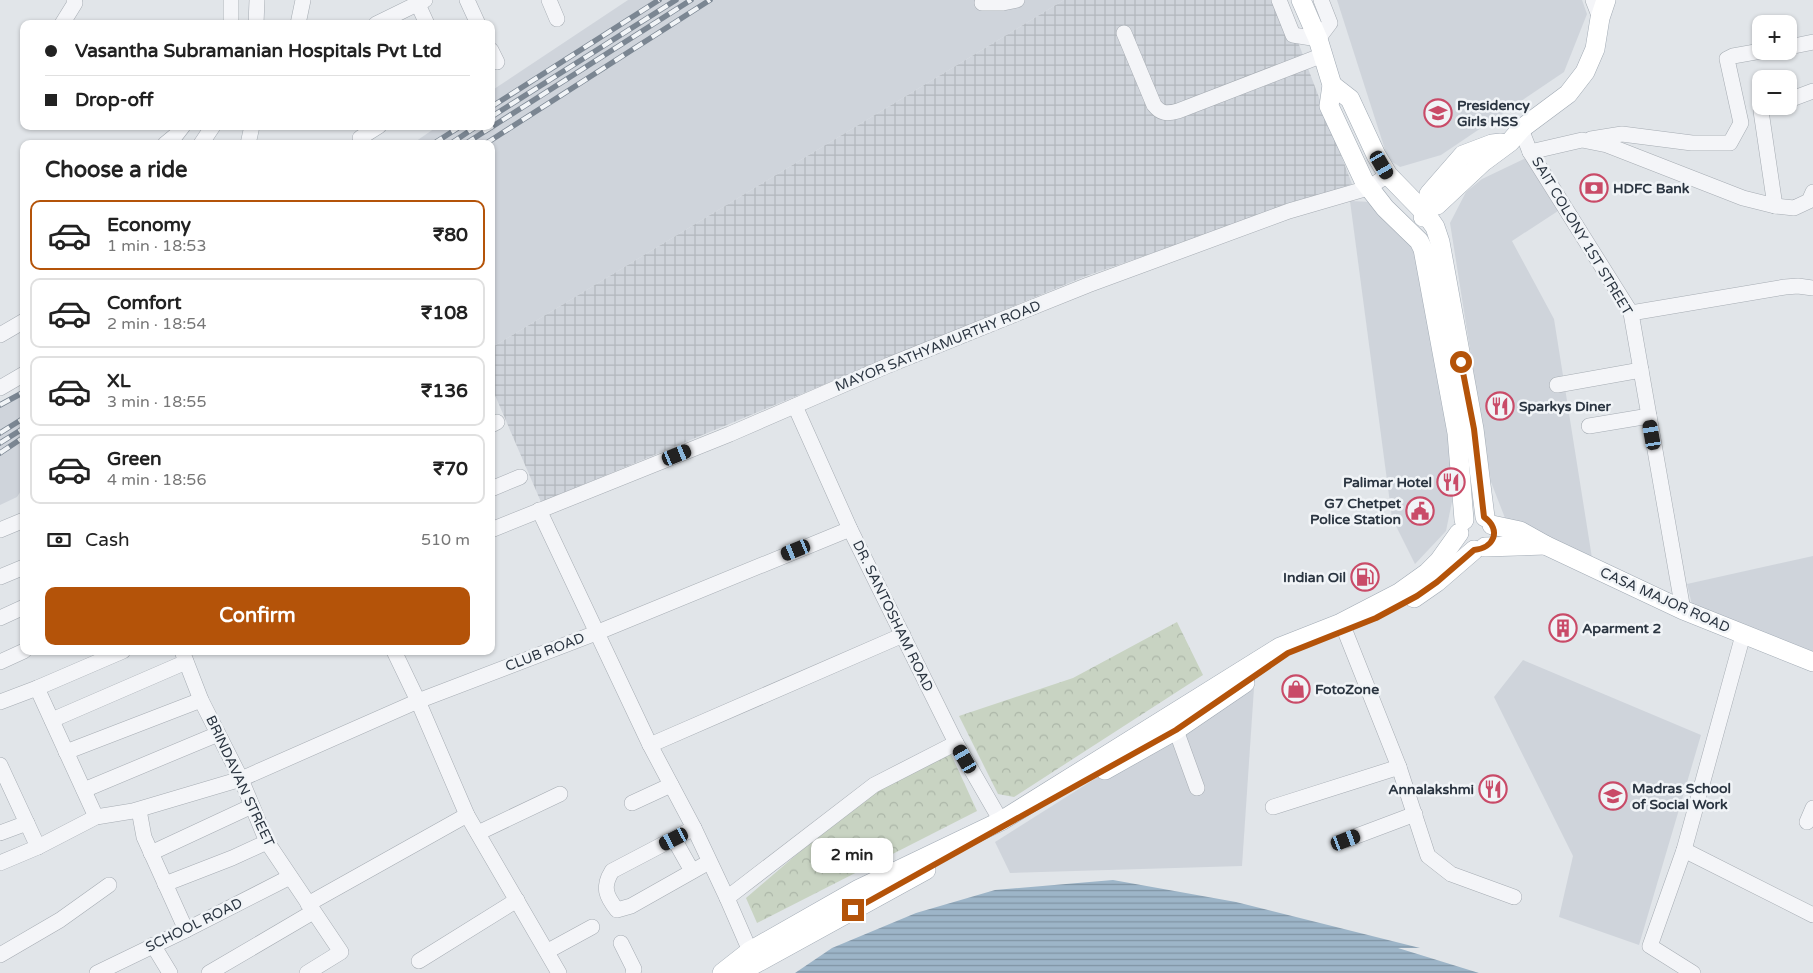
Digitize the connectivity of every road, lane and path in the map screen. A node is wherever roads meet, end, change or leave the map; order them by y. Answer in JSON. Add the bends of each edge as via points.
{"nodes":[{"id":1,"x":74,"y":0,"type":"edge"},
{"id":2,"x":231,"y":0,"type":"edge"},
{"id":3,"x":258,"y":0,"type":"edge"},
{"id":4,"x":303,"y":0,"type":"edge"},
{"id":5,"x":467,"y":0,"type":"edge"},
{"id":6,"x":548,"y":0,"type":"edge"},
{"id":7,"x":1017,"y":0,"type":"edge"},
{"id":8,"x":1279,"y":0,"type":"edge"},
{"id":9,"x":1301,"y":0,"type":"edge"},
{"id":10,"x":1321,"y":0,"type":"edge"},
{"id":11,"x":1593,"y":0,"type":"edge"},
{"id":12,"x":1606,"y":0,"type":"edge"},
{"id":13,"x":419,"y":1,"type":"edge"},
{"id":14,"x":982,"y":3,"type":"dead end"},
{"id":15,"x":1600,"y":18,"type":"junction"},
{"id":16,"x":558,"y":19,"type":"dead end"},
{"id":17,"x":64,"y":20,"type":"edge"},
{"id":18,"x":231,"y":20,"type":"edge"},
{"id":19,"x":256,"y":20,"type":"edge"},
{"id":20,"x":299,"y":20,"type":"edge"},
{"id":21,"x":383,"y":20,"type":"edge"},
{"id":22,"x":426,"y":20,"type":"edge"},
{"id":23,"x":476,"y":20,"type":"edge"},
{"id":24,"x":1124,"y":33,"type":"dead end"},
{"id":25,"x":1813,"y":42,"type":"edge"},
{"id":26,"x":1797,"y":45,"type":"edge"},
{"id":27,"x":1320,"y":47,"type":"junction"},
{"id":28,"x":1752,"y":53,"type":"edge"},
{"id":29,"x":1332,"y":85,"type":"junction"},
{"id":30,"x":1813,"y":91,"type":"edge"},
{"id":31,"x":1797,"y":97,"type":"edge"},
{"id":32,"x":1752,"y":113,"type":"edge"},
{"id":33,"x":1767,"y":115,"type":"edge"},
{"id":34,"x":1741,"y":116,"type":"junction"},
{"id":35,"x":373,"y":130,"type":"edge"},
{"id":36,"x":1516,"y":135,"type":"junction"},
{"id":37,"x":360,"y":138,"type":"dead end"},
{"id":38,"x":1582,"y":140,"type":"junction"},
{"id":39,"x":1530,"y":152,"type":"junction"},
{"id":40,"x":1388,"y":176,"type":"junction"},
{"id":41,"x":1368,"y":188,"type":"junction"},
{"id":42,"x":1813,"y":192,"type":"edge"},
{"id":43,"x":1774,"y":206,"type":"junction"},
{"id":44,"x":1427,"y":210,"type":"junction"},
{"id":45,"x":1412,"y":235,"type":"junction"},
{"id":46,"x":1812,"y":290,"type":"edge"},
{"id":47,"x":1631,"y":313,"type":"junction"},
{"id":48,"x":20,"y":323,"type":"edge"},
{"id":49,"x":0,"y":335,"type":"edge"},
{"id":50,"x":1641,"y":370,"type":"junction"},
{"id":51,"x":20,"y":376,"type":"edge"},
{"id":52,"x":1557,"y":385,"type":"dead end"},
{"id":53,"x":0,"y":388,"type":"edge"},
{"id":54,"x":795,"y":406,"type":"junction"},
{"id":55,"x":1649,"y":416,"type":"junction"},
{"id":56,"x":1589,"y":426,"type":"dead end"},
{"id":57,"x":520,"y":477,"type":"dead end"},
{"id":58,"x":495,"y":487,"type":"edge"},
{"id":59,"x":539,"y":510,"type":"junction"},
{"id":60,"x":1488,"y":521,"type":"junction"},
{"id":61,"x":20,"y":522,"type":"edge"},
{"id":62,"x":1462,"y":527,"type":"junction"},
{"id":63,"x":495,"y":528,"type":"edge"},
{"id":64,"x":850,"y":529,"type":"junction"},
{"id":65,"x":0,"y":530,"type":"edge"},
{"id":66,"x":1545,"y":545,"type":"junction"},
{"id":67,"x":1480,"y":549,"type":"junction"},
{"id":68,"x":20,"y":568,"type":"edge"},
{"id":69,"x":0,"y":576,"type":"edge"},
{"id":70,"x":20,"y":610,"type":"edge"},
{"id":71,"x":1683,"y":610,"type":"junction"},
{"id":72,"x":0,"y":618,"type":"edge"},
{"id":73,"x":1346,"y":631,"type":"junction"},
{"id":74,"x":596,"y":633,"type":"junction"},
{"id":75,"x":903,"y":635,"type":"junction"},
{"id":76,"x":1744,"y":635,"type":"junction"},
{"id":77,"x":20,"y":653,"type":"edge"},
{"id":78,"x":114,"y":655,"type":"edge"},
{"id":79,"x":185,"y":655,"type":"edge"},
{"id":80,"x":396,"y":655,"type":"edge"},
{"id":81,"x":0,"y":662,"type":"edge"},
{"id":82,"x":1813,"y":662,"type":"edge"},
{"id":83,"x":37,"y":688,"type":"junction"},
{"id":84,"x":202,"y":700,"type":"junction"},
{"id":85,"x":418,"y":701,"type":"junction"},
{"id":86,"x":0,"y":702,"type":"edge"},
{"id":87,"x":52,"y":720,"type":"junction"},
{"id":88,"x":1176,"y":730,"type":"junction"},
{"id":89,"x":218,"y":734,"type":"junction"},
{"id":90,"x":956,"y":743,"type":"junction"},
{"id":91,"x":650,"y":745,"type":"junction"},
{"id":92,"x":66,"y":752,"type":"junction"},
{"id":93,"x":0,"y":765,"type":"edge"},
{"id":94,"x":1399,"y":766,"type":"junction"},
{"id":95,"x":241,"y":779,"type":"junction"},
{"id":96,"x":671,"y":785,"type":"junction"},
{"id":97,"x":4,"y":788,"type":"edge"},
{"id":98,"x":1197,"y":788,"type":"dead end"},
{"id":99,"x":84,"y":790,"type":"junction"},
{"id":100,"x":560,"y":794,"type":"dead end"},
{"id":101,"x":632,"y":803,"type":"dead end"},
{"id":102,"x":252,"y":806,"type":"junction"},
{"id":103,"x":1273,"y":807,"type":"dead end"},
{"id":104,"x":1813,"y":808,"type":"edge"},
{"id":105,"x":139,"y":810,"type":"junction"},
{"id":106,"x":467,"y":814,"type":"junction"},
{"id":107,"x":1415,"y":814,"type":"junction"},
{"id":108,"x":96,"y":816,"type":"junction"},
{"id":109,"x":1001,"y":822,"type":"junction"},
{"id":110,"x":1807,"y":822,"type":"dead end"},
{"id":111,"x":27,"y":823,"type":"junction"},
{"id":112,"x":694,"y":828,"type":"junction"},
{"id":113,"x":0,"y":833,"type":"edge"},
{"id":114,"x":478,"y":833,"type":"junction"},
{"id":115,"x":674,"y":839,"type":"junction"},
{"id":116,"x":1346,"y":840,"type":"dead end"},
{"id":117,"x":267,"y":842,"type":"junction"},
{"id":118,"x":38,"y":847,"type":"junction"},
{"id":119,"x":1684,"y":850,"type":"junction"},
{"id":120,"x":151,"y":853,"type":"junction"},
{"id":121,"x":709,"y":862,"type":"junction"},
{"id":122,"x":0,"y":863,"type":"edge"},
{"id":123,"x":692,"y":871,"type":"junction"},
{"id":124,"x":290,"y":877,"type":"junction"},
{"id":125,"x":165,"y":884,"type":"junction"},
{"id":126,"x":109,"y":885,"type":"dead end"},
{"id":127,"x":1514,"y":896,"type":"dead end"},
{"id":128,"x":727,"y":898,"type":"junction"},
{"id":129,"x":518,"y":900,"type":"junction"},
{"id":130,"x":310,"y":908,"type":"junction"},
{"id":131,"x":1813,"y":915,"type":"edge"},
{"id":132,"x":592,"y":927,"type":"dead end"},
{"id":133,"x":186,"y":930,"type":"junction"},
{"id":134,"x":621,"y":943,"type":"dead end"},
{"id":135,"x":153,"y":945,"type":"junction"},
{"id":136,"x":548,"y":951,"type":"junction"},
{"id":137,"x":0,"y":955,"type":"edge"},
{"id":138,"x":418,"y":961,"type":"dead end"},
{"id":139,"x":748,"y":963,"type":"edge"},
{"id":140,"x":97,"y":973,"type":"edge"},
{"id":141,"x":170,"y":973,"type":"edge"},
{"id":142,"x":209,"y":973,"type":"edge"},
{"id":143,"x":307,"y":973,"type":"edge"},
{"id":144,"x":559,"y":973,"type":"edge"},
{"id":145,"x":633,"y":973,"type":"edge"},
{"id":146,"x":722,"y":973,"type":"edge"},
{"id":147,"x":1693,"y":973,"type":"edge"}],
"edges":[{"from":1,"to":17,"type":"street"},
{"from":2,"to":18,"type":"street"},
{"from":3,"to":19,"type":"street"},
{"from":4,"to":20,"type":"street"},
{"from":5,"to":23,"type":"street"},
{"from":6,"to":16,"type":"street"},
{"from":7,"to":14,"type":"street"},
{"from":8,"to":27,"type":"street","via":[[1292,35]]},
{"from":9,"to":27,"type":"main road"},
{"from":10,"to":27,"type":"street","via":[[1330,23]]},
{"from":11,"to":15,"type":"street"},
{"from":12,"to":15,"type":"main road"},
{"from":13,"to":21,"type":"street"},
{"from":13,"to":22,"type":"street"},
{"from":15,"to":36,"type":"main road","via":[[1595,49],[1585,72],[1568,94]]},
{"from":24,"to":27,"type":"street","via":[[1154,105],[1164,113],[1178,111]]},
{"from":25,"to":26,"type":"street"},
{"from":27,"to":29,"type":"main road"},
{"from":28,"to":34,"type":"street","via":[[1727,59]]},
{"from":29,"to":40,"type":"main road","via":[[1350,99]]},
{"from":29,"to":41,"type":"main road","via":[[1329,106]]},
{"from":30,"to":31,"type":"street"},
{"from":32,"to":34,"type":"street"},
{"from":33,"to":43,"type":"street"},
{"from":34,"to":38,"type":"street","via":[[1730,143],[1692,143],[1622,134]]},
{"from":35,"to":37,"type":"street"},
{"from":36,"to":39,"type":"street","name":"SAIT COLONY 1ST STREET"},
{"from":36,"to":44,"type":"main road","via":[[1463,155],[1429,194]]},
{"from":38,"to":39,"type":"street"},
{"from":38,"to":43,"type":"street","via":[[1607,145],[1743,198]]},
{"from":39,"to":47,"type":"street","name":"SAIT COLONY 1ST STREET"},
{"from":40,"to":41,"type":"street","name":"MAYOR SATHYAMURTHY ROAD"},
{"from":40,"to":44,"type":"main road"},
{"from":41,"to":45,"type":"main road"},
{"from":41,"to":54,"type":"street","name":"MAYOR SATHYAMURTHY ROAD","via":[[1289,211],[1088,284]]},
{"from":42,"to":43,"type":"street","via":[[1809,201],[1794,208]]},
{"from":44,"to":45,"type":"main road"},
{"from":44,"to":60,"type":"main road","via":[[1440,242]]},
{"from":45,"to":62,"type":"main road","via":[[1422,249],[1457,433]]},
{"from":46,"to":47,"type":"street","via":[[1798,286]]},
{"from":47,"to":50,"type":"street","name":"SAIT COLONY 1ST STREET"},
{"from":48,"to":49,"type":"street"},
{"from":50,"to":52,"type":"street"},
{"from":50,"to":55,"type":"street","name":"SAIT COLONY 1ST STREET"},
{"from":51,"to":53,"type":"street"},
{"from":54,"to":59,"type":"street","name":"MAYOR SATHYAMURTHY ROAD"},
{"from":54,"to":64,"type":"street","name":"DR. SANTOSHAM ROAD"},
{"from":55,"to":56,"type":"street"},
{"from":55,"to":71,"type":"street","name":"SAIT COLONY 1ST STREET"},
{"from":57,"to":58,"type":"street"},
{"from":59,"to":63,"type":"street","name":"MAYOR SATHYAMURTHY ROAD"},
{"from":59,"to":74,"type":"street"},
{"from":60,"to":62,"type":"main road","via":[[1474,516]]},
{"from":60,"to":66,"type":"main road","name":"CASA MAJOR ROAD","via":[[1520,531]]},
{"from":60,"to":67,"type":"main road","via":[[1494,535]]},
{"from":61,"to":65,"type":"street"},
{"from":62,"to":67,"type":"main road","via":[[1462,543]]},
{"from":62,"to":109,"type":"main road","via":[[1439,561],[1398,593],[1341,623],[1280,647]]},
{"from":64,"to":74,"type":"street","name":"CLUB ROAD"},
{"from":64,"to":75,"type":"street","name":"DR. SANTOSHAM ROAD"},
{"from":66,"to":67,"type":"main road"},
{"from":66,"to":71,"type":"main road","name":"CASA MAJOR ROAD"},
{"from":67,"to":73,"type":"main road","via":[[1417,596]]},
{"from":68,"to":69,"type":"street"},
{"from":70,"to":72,"type":"street"},
{"from":71,"to":76,"type":"main road","name":"CASA MAJOR ROAD"},
{"from":73,"to":88,"type":"main road","via":[[1288,653]]},
{"from":73,"to":94,"type":"street"},
{"from":74,"to":85,"type":"street","name":"CLUB ROAD"},
{"from":74,"to":91,"type":"street"},
{"from":75,"to":90,"type":"street","name":"DR. SANTOSHAM ROAD"},
{"from":75,"to":91,"type":"street"},
{"from":76,"to":82,"type":"main road","name":"CASA MAJOR ROAD"},
{"from":76,"to":119,"type":"street"},
{"from":77,"to":81,"type":"street"},
{"from":78,"to":83,"type":"street"},
{"from":79,"to":84,"type":"street","name":"BRINDAVAN STREET"},
{"from":79,"to":87,"type":"street"},
{"from":80,"to":85,"type":"street"},
{"from":83,"to":86,"type":"street"},
{"from":83,"to":87,"type":"street"},
{"from":84,"to":89,"type":"street","name":"BRINDAVAN STREET"},
{"from":84,"to":92,"type":"street"},
{"from":85,"to":95,"type":"street","name":"CLUB ROAD"},
{"from":85,"to":106,"type":"street"},
{"from":87,"to":92,"type":"street"},
{"from":88,"to":98,"type":"street"},
{"from":88,"to":139,"type":"main road","via":[[977,842]]},
{"from":89,"to":95,"type":"street","name":"BRINDAVAN STREET"},
{"from":89,"to":99,"type":"street"},
{"from":90,"to":109,"type":"street","name":"DR. SANTOSHAM ROAD"},
{"from":90,"to":128,"type":"street","via":[[874,785]]},
{"from":91,"to":96,"type":"street"},
{"from":92,"to":99,"type":"street"},
{"from":93,"to":97,"type":"street"},
{"from":94,"to":103,"type":"street"},
{"from":94,"to":107,"type":"street"},
{"from":95,"to":102,"type":"street","name":"BRINDAVAN STREET"},
{"from":95,"to":105,"type":"street","name":"CLUB ROAD"},
{"from":96,"to":101,"type":"street"},
{"from":96,"to":112,"type":"street"},
{"from":97,"to":111,"type":"street"},
{"from":99,"to":108,"type":"street"},
{"from":100,"to":114,"type":"street"},
{"from":102,"to":117,"type":"street","name":"BRINDAVAN STREET"},
{"from":102,"to":120,"type":"street"},
{"from":104,"to":110,"type":"street"},
{"from":105,"to":108,"type":"street","name":"CLUB ROAD"},
{"from":105,"to":120,"type":"street"},
{"from":106,"to":114,"type":"street"},
{"from":106,"to":130,"type":"street"},
{"from":107,"to":116,"type":"street"},
{"from":107,"to":127,"type":"street","via":[[1428,856],[1451,874]]},
{"from":108,"to":118,"type":"street"},
{"from":109,"to":139,"type":"main road","via":[[859,889]]},
{"from":111,"to":113,"type":"street"},
{"from":111,"to":118,"type":"street"},
{"from":112,"to":115,"type":"street"},
{"from":112,"to":121,"type":"street"},
{"from":114,"to":129,"type":"street"},
{"from":115,"to":123,"type":"street"},
{"from":115,"to":123,"type":"street","via":[[612,872],[606,880],[605,889],[613,904],[617,910],[631,906]]},
{"from":117,"to":124,"type":"street","name":"BRINDAVAN STREET"},
{"from":117,"to":125,"type":"street"},
{"from":118,"to":122,"type":"street"},
{"from":119,"to":131,"type":"street"},
{"from":119,"to":147,"type":"street","via":[[1650,946]]},
{"from":120,"to":125,"type":"street"},
{"from":121,"to":123,"type":"street"},
{"from":121,"to":128,"type":"street"},
{"from":124,"to":130,"type":"street","name":"BRINDAVAN STREET"},
{"from":124,"to":133,"type":"street","name":"SCHOOL ROAD"},
{"from":125,"to":133,"type":"street"},
{"from":126,"to":137,"type":"street","via":[[60,920]]},
{"from":128,"to":139,"type":"street"},
{"from":129,"to":136,"type":"street"},
{"from":129,"to":138,"type":"street"},
{"from":130,"to":142,"type":"street"},
{"from":130,"to":143,"type":"street","name":"BRINDAVAN STREET","via":[[341,952]]},
{"from":132,"to":136,"type":"street"},
{"from":133,"to":135,"type":"street","name":"SCHOOL ROAD"},
{"from":134,"to":145,"type":"street"},
{"from":135,"to":140,"type":"street","name":"SCHOOL ROAD"},
{"from":135,"to":141,"type":"street"},
{"from":136,"to":144,"type":"street"},
{"from":139,"to":146,"type":"main road"}]}
